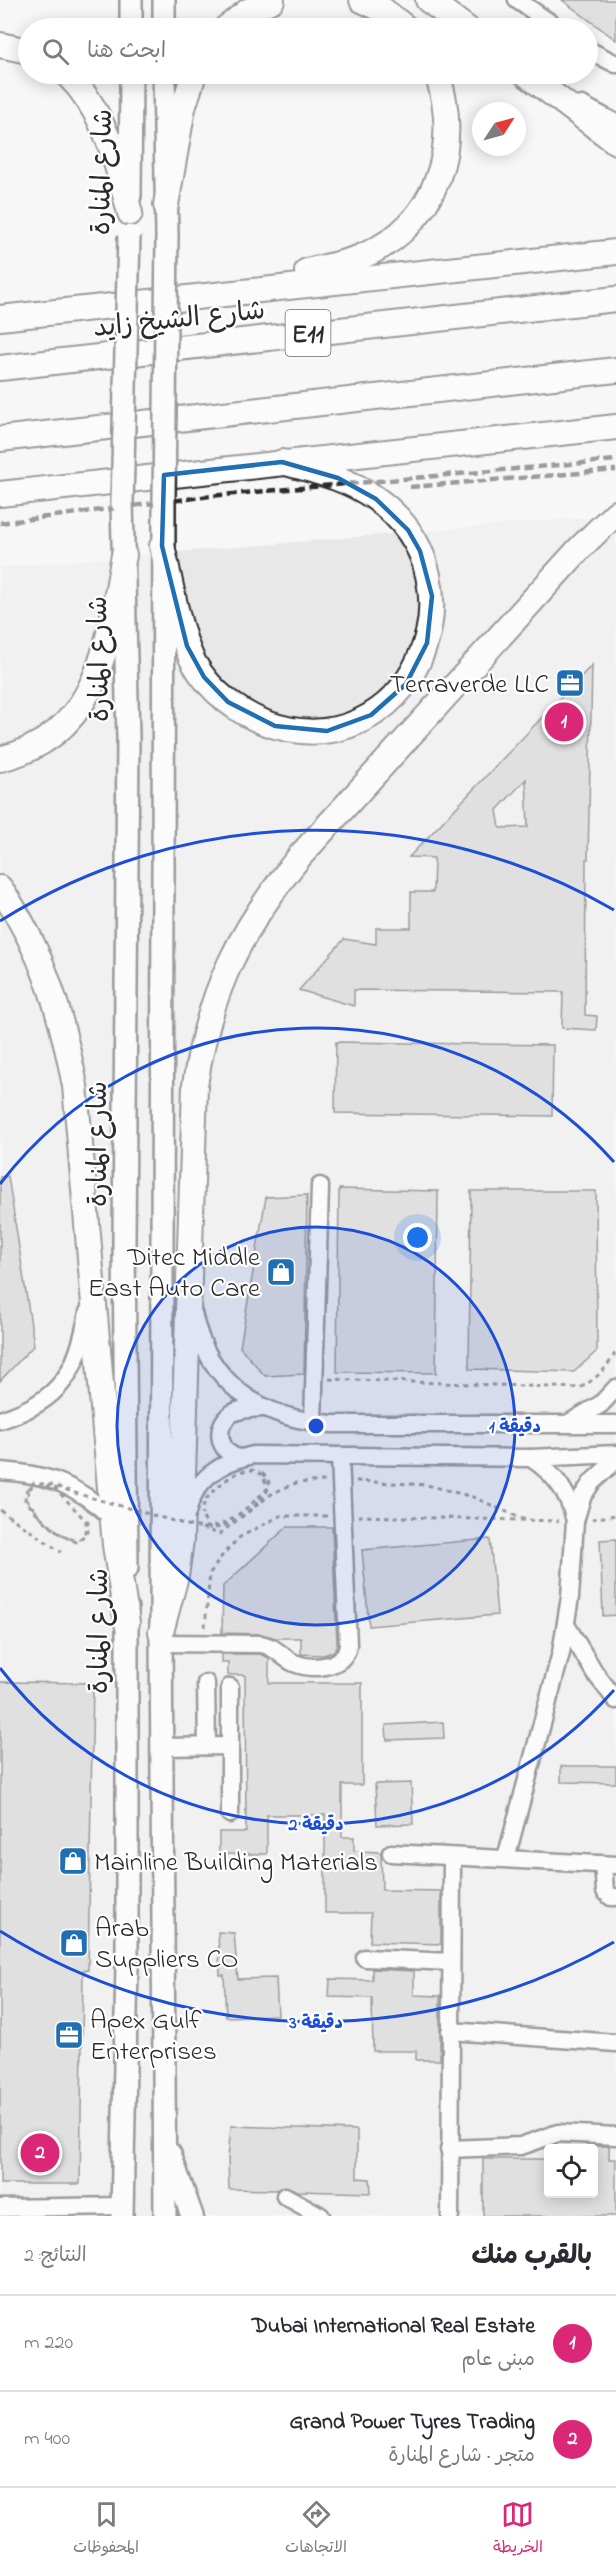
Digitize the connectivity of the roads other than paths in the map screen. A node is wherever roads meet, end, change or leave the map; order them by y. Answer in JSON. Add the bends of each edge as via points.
{"nodes":[{"id":1,"x":131,"y":0,"type":"edge"},
{"id":2,"x":164,"y":0,"type":"edge"},
{"id":3,"x":272,"y":0,"type":"edge"},
{"id":4,"x":362,"y":0,"type":"edge"},
{"id":5,"x":428,"y":0,"type":"edge"},
{"id":6,"x":517,"y":0,"type":"edge"},
{"id":7,"x":131,"y":18,"type":"edge"},
{"id":8,"x":164,"y":18,"type":"edge"},
{"id":9,"x":239,"y":18,"type":"edge"},
{"id":10,"x":393,"y":18,"type":"edge"},
{"id":11,"x":452,"y":18,"type":"edge"},
{"id":12,"x":543,"y":18,"type":"edge"},
{"id":13,"x":0,"y":45,"type":"edge"},
{"id":14,"x":18,"y":49,"type":"edge"},
{"id":15,"x":598,"y":55,"type":"edge"},
{"id":16,"x":616,"y":64,"type":"edge"},
{"id":17,"x":76,"y":84,"type":"edge"},
{"id":18,"x":131,"y":84,"type":"edge"},
{"id":19,"x":164,"y":84,"type":"edge"},
{"id":20,"x":191,"y":84,"type":"edge"},
{"id":21,"x":440,"y":84,"type":"edge"},
{"id":22,"x":538,"y":84,"type":"edge"},
{"id":23,"x":548,"y":84,"type":"edge"},
{"id":24,"x":616,"y":123,"type":"edge"},
{"id":25,"x":616,"y":142,"type":"edge"},
{"id":26,"x":166,"y":205,"type":"junction"},
{"id":27,"x":129,"y":224,"type":"junction"},
{"id":28,"x":616,"y":252,"type":"edge"},
{"id":29,"x":254,"y":290,"type":"junction"},
{"id":30,"x":616,"y":299,"type":"edge"},
{"id":31,"x":0,"y":307,"type":"edge"},
{"id":32,"x":50,"y":313,"type":"junction"},
{"id":33,"x":0,"y":318,"type":"edge"},
{"id":34,"x":0,"y":368,"type":"edge"},
{"id":35,"x":616,"y":370,"type":"edge"},
{"id":36,"x":616,"y":427,"type":"edge"},
{"id":37,"x":0,"y":439,"type":"edge"},
{"id":38,"x":282,"y":462,"type":"junction"},
{"id":39,"x":0,"y":494,"type":"edge"},
{"id":40,"x":616,"y":513,"type":"edge"},
{"id":41,"x":162,"y":546,"type":"junction"},
{"id":42,"x":124,"y":555,"type":"junction"},
{"id":43,"x":0,"y":759,"type":"edge"},
{"id":44,"x":0,"y":888,"type":"edge"},
{"id":45,"x":320,"y":1186,"type":"dead end"},
{"id":46,"x":91,"y":1293,"type":"junction"},
{"id":47,"x":189,"y":1294,"type":"junction"},
{"id":48,"x":616,"y":1388,"type":"edge"},
{"id":49,"x":263,"y":1408,"type":"junction"},
{"id":50,"x":0,"y":1420,"type":"edge"},
{"id":51,"x":313,"y":1422,"type":"junction"},
{"id":52,"x":616,"y":1424,"type":"edge"},
{"id":53,"x":566,"y":1425,"type":"junction"},
{"id":54,"x":616,"y":1454,"type":"edge"},
{"id":55,"x":340,"y":1457,"type":"junction"},
{"id":56,"x":239,"y":1458,"type":"junction"},
{"id":57,"x":531,"y":1458,"type":"junction"},
{"id":58,"x":616,"y":1460,"type":"edge"},
{"id":59,"x":0,"y":1471,"type":"edge"},
{"id":60,"x":113,"y":1519,"type":"junction"},
{"id":61,"x":575,"y":1521,"type":"junction"},
{"id":62,"x":181,"y":1540,"type":"junction"},
{"id":63,"x":127,"y":1623,"type":"junction"},
{"id":64,"x":566,"y":1625,"type":"junction"},
{"id":65,"x":161,"y":1637,"type":"junction"},
{"id":66,"x":206,"y":1683,"type":"dead end"},
{"id":67,"x":230,"y":1687,"type":"dead end"},
{"id":68,"x":616,"y":1700,"type":"edge"},
{"id":69,"x":207,"y":1746,"type":"junction"},
{"id":70,"x":230,"y":1746,"type":"junction"},
{"id":71,"x":162,"y":1747,"type":"junction"},
{"id":72,"x":231,"y":1814,"type":"dead end"},
{"id":73,"x":391,"y":1853,"type":"dead end"},
{"id":74,"x":452,"y":1857,"type":"junction"},
{"id":75,"x":506,"y":1858,"type":"junction"},
{"id":76,"x":610,"y":1864,"type":"edge"},
{"id":77,"x":616,"y":1897,"type":"edge"},
{"id":78,"x":365,"y":1958,"type":"dead end"},
{"id":79,"x":451,"y":1962,"type":"junction"},
{"id":80,"x":450,"y":2031,"type":"junction"},
{"id":81,"x":616,"y":2043,"type":"edge"},
{"id":82,"x":616,"y":2136,"type":"edge"},
{"id":83,"x":165,"y":2139,"type":"junction"},
{"id":84,"x":449,"y":2149,"type":"junction"},
{"id":85,"x":285,"y":2196,"type":"dead end"},
{"id":86,"x":0,"y":2208,"type":"edge"},
{"id":87,"x":122,"y":2211,"type":"edge"},
{"id":88,"x":165,"y":2216,"type":"edge"},
{"id":89,"x":192,"y":2216,"type":"edge"},
{"id":90,"x":321,"y":2216,"type":"edge"},
{"id":91,"x":450,"y":2216,"type":"edge"}],
"edges":[{"from":1,"to":7,"type":"main road"},
{"from":2,"to":8,"type":"main road"},
{"from":3,"to":9,"type":"highway"},
{"from":4,"to":10,"type":"highway"},
{"from":5,"to":11,"type":"highway"},
{"from":6,"to":12,"type":"street"},
{"from":13,"to":14,"type":"highway"},
{"from":15,"to":16,"type":"street"},
{"from":17,"to":27,"type":"highway","via":[[106,128]]},
{"from":18,"to":27,"type":"main road","name":"شارع المنارة"},
{"from":19,"to":26,"type":"main road"},
{"from":20,"to":26,"type":"highway"},
{"from":21,"to":29,"type":"highway","via":[[447,111],[446,152],[434,189],[412,221],[398,235],[365,255]]},
{"from":22,"to":25,"type":"highway"},
{"from":23,"to":24,"type":"street"},
{"from":26,"to":41,"type":"main road","bridge":true},
{"from":27,"to":42,"type":"main road","name":"شارع المنارة","bridge":true},
{"from":28,"to":29,"type":"highway"},
{"from":29,"to":32,"type":"highway"},
{"from":30,"to":34,"type":"highway","name":"شارع الشيخ زايد","number":"E11"},
{"from":31,"to":32,"type":"highway"},
{"from":32,"to":33,"type":"highway"},
{"from":35,"to":37,"type":"highway"},
{"from":36,"to":38,"type":"highway"},
{"from":38,"to":39,"type":"highway"},
{"from":38,"to":41,"type":"highway","via":[[338,478],[376,499],[408,530],[420,550],[432,596],[427,643],[406,684],[371,715],[327,731],[301,731],[259,720],[228,702],[204,677],[187,646]]},
{"from":40,"to":47,"type":"highway","via":[[300,856],[244,934],[217,992],[200,1054],[194,1117]]},
{"from":41,"to":65,"type":"main road"},
{"from":42,"to":43,"type":"highway","via":[[101,665],[84,703],[54,735],[36,747]]},
{"from":42,"to":63,"type":"main road","name":"شارع المنارة","via":[[128,738],[124,1230]]},
{"from":44,"to":46,"type":"highway","via":[[41,959],[67,1043],[80,1118]]},
{"from":45,"to":51,"type":"street"},
{"from":46,"to":50,"type":"street","via":[[82,1345],[63,1382],[42,1401]]},
{"from":46,"to":60,"type":"highway"},
{"from":47,"to":49,"type":"street","via":[[194,1320],[212,1360],[234,1388]]},
{"from":47,"to":62,"type":"highway"},
{"from":48,"to":53,"type":"street","via":[[601,1404]]},
{"from":49,"to":51,"type":"street","via":[[297,1421]]},
{"from":49,"to":56,"type":"street","via":[[239,1410],[222,1424],[222,1446]]},
{"from":51,"to":53,"type":"street"},
{"from":52,"to":53,"type":"street"},
{"from":54,"to":57,"type":"street"},
{"from":55,"to":56,"type":"street","via":[[268,1454]]},
{"from":55,"to":57,"type":"street"},
{"from":55,"to":65,"type":"street","via":[[348,1645],[338,1663],[295,1664],[275,1648],[261,1644]]},
{"from":56,"to":62,"type":"street","via":[[223,1464],[190,1498]]},
{"from":57,"to":61,"type":"street","via":[[552,1474],[567,1495]]},
{"from":58,"to":61,"type":"street","via":[[592,1482],[582,1497]]},
{"from":59,"to":60,"type":"street","via":[[62,1482]]},
{"from":60,"to":63,"type":"highway"},
{"from":61,"to":64,"type":"street"},
{"from":62,"to":65,"type":"highway"},
{"from":63,"to":87,"type":"main road","name":"شارع المنارة"},
{"from":64,"to":68,"type":"street"},
{"from":64,"to":75,"type":"street","via":[[555,1681]]},
{"from":65,"to":71,"type":"main road"},
{"from":66,"to":69,"type":"street"},
{"from":67,"to":70,"type":"street"},
{"from":69,"to":70,"type":"street"},
{"from":69,"to":71,"type":"street"},
{"from":70,"to":72,"type":"street"},
{"from":71,"to":83,"type":"main road"},
{"from":73,"to":74,"type":"street"},
{"from":74,"to":75,"type":"street"},
{"from":74,"to":79,"type":"street"},
{"from":75,"to":76,"type":"street"},
{"from":76,"to":77,"type":"street","via":[[604,1890]]},
{"from":78,"to":79,"type":"street"},
{"from":79,"to":80,"type":"street"},
{"from":80,"to":81,"type":"street"},
{"from":80,"to":84,"type":"street"},
{"from":82,"to":84,"type":"street","via":[[558,2133],[521,2146]]},
{"from":83,"to":88,"type":"main road"},
{"from":83,"to":89,"type":"main road"},
{"from":84,"to":91,"type":"street"},
{"from":85,"to":90,"type":"street"},
{"from":86,"to":87,"type":"street"}]}
